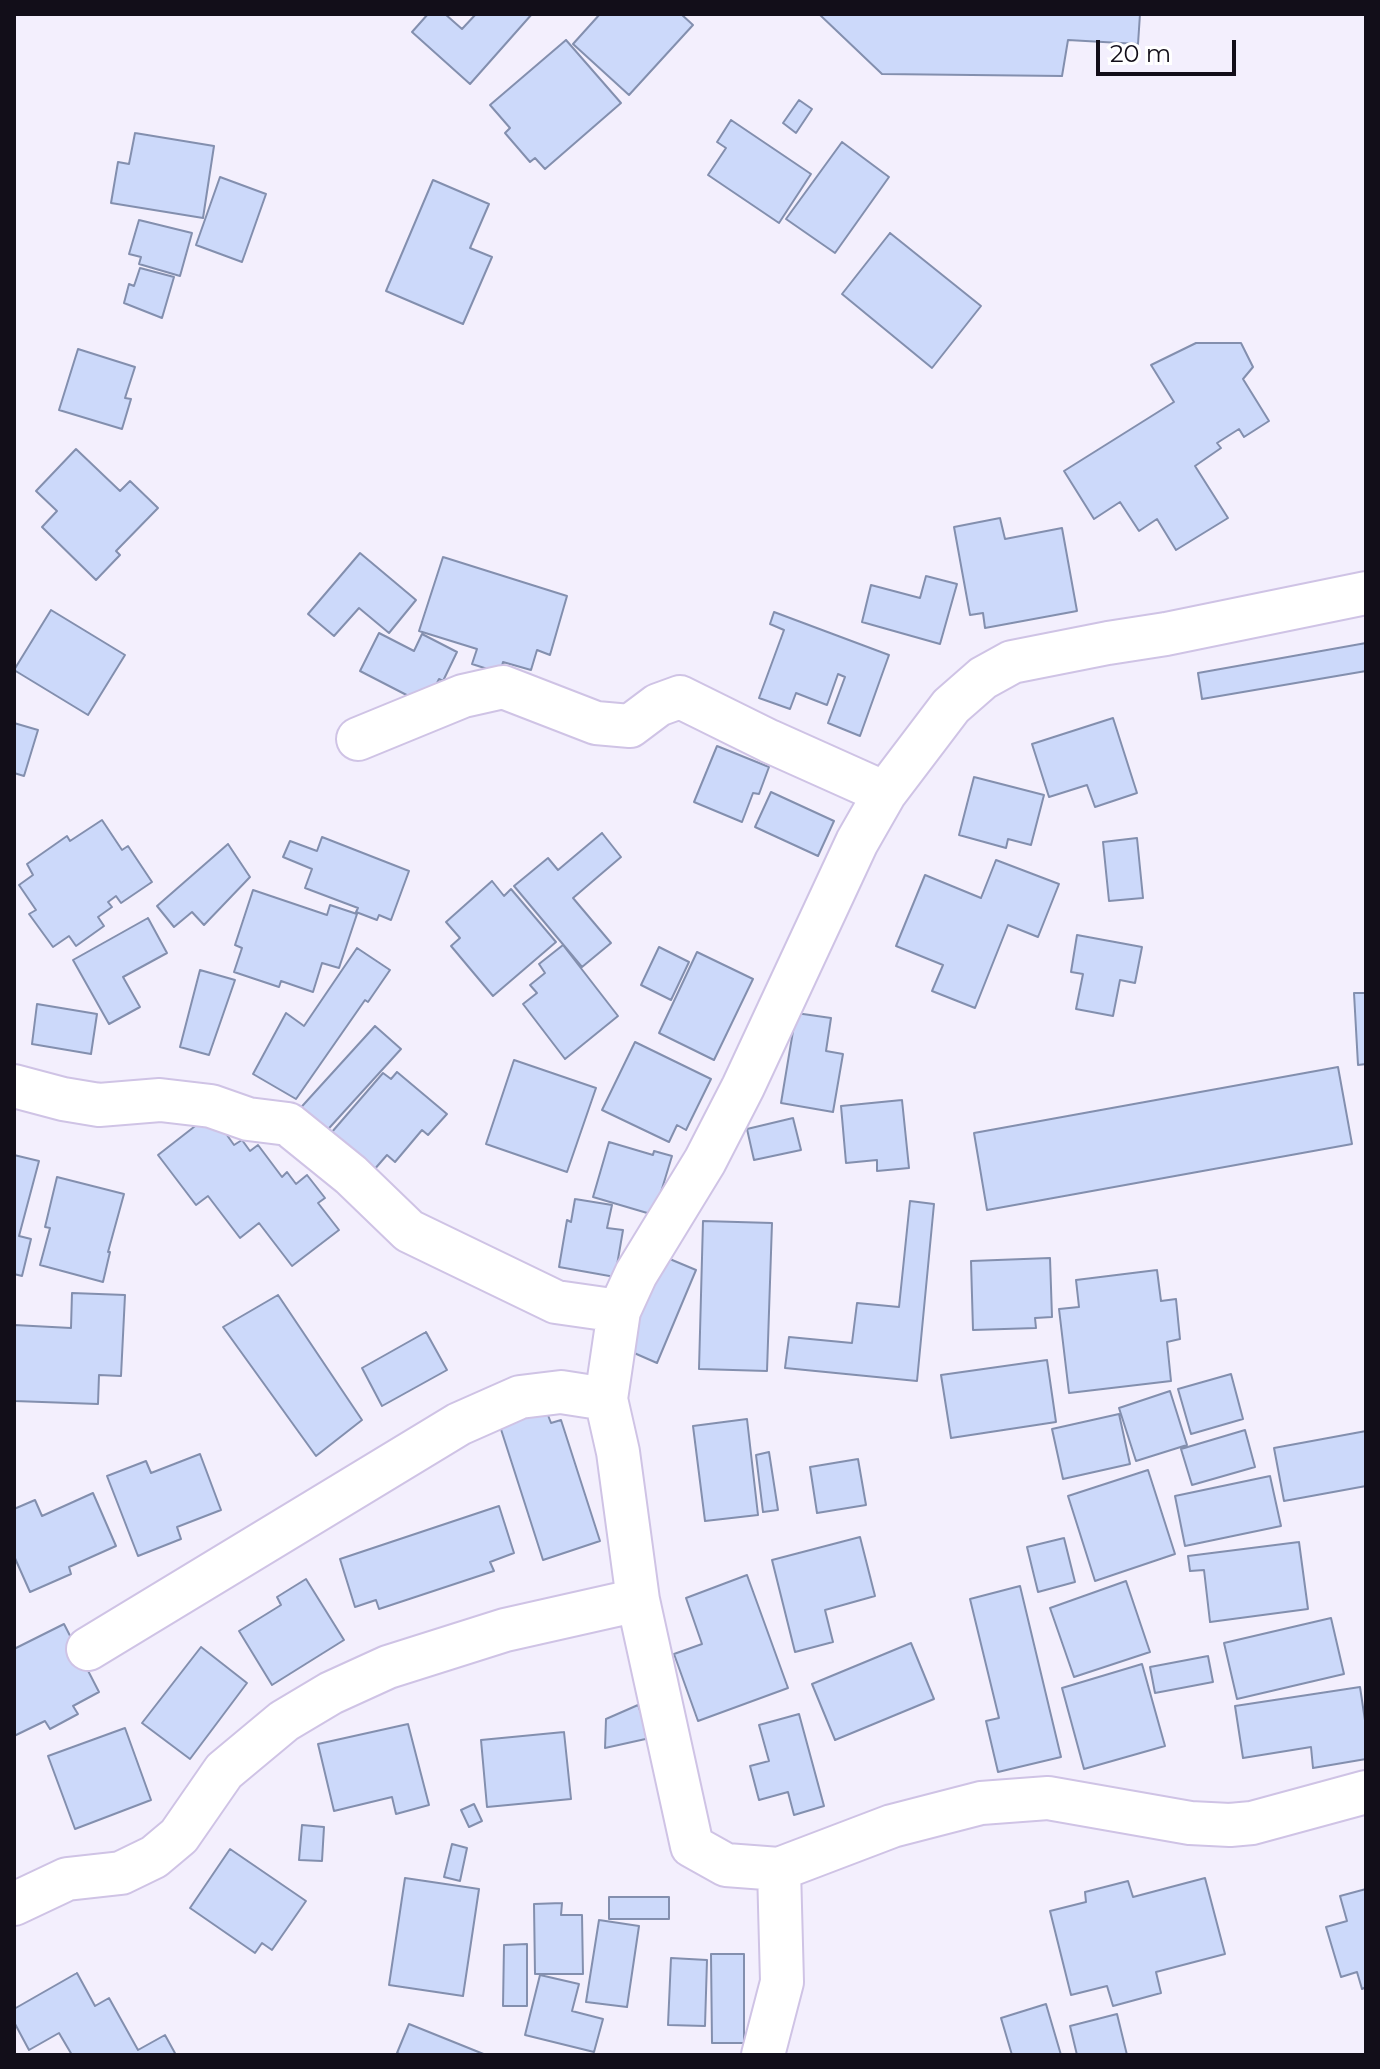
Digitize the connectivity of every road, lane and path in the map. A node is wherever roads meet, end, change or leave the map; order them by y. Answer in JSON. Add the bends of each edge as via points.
{"nodes":[{"id":1,"x":1366,"y":593,"type":"edge"},
{"id":2,"x":358,"y":739,"type":"dead end"},
{"id":3,"x":885,"y":793,"type":"junction"},
{"id":4,"x":14,"y":1086,"type":"edge"},
{"id":5,"x":619,"y":1311,"type":"junction"},
{"id":6,"x":606,"y":1399,"type":"junction"},
{"id":7,"x":638,"y":1600,"type":"junction"},
{"id":8,"x":88,"y":1649,"type":"dead end"},
{"id":9,"x":1366,"y":1792,"type":"edge"},
{"id":10,"x":779,"y":1869,"type":"junction"},
{"id":11,"x":14,"y":1904,"type":"edge"},
{"id":12,"x":763,"y":2055,"type":"edge"}],
"edges":[{"from":1,"to":3,"type":"street","via":[[1012,662],[951,706]]},
{"from":2,"to":3,"type":"street","via":[[463,696],[503,687],[596,723],[630,726],[658,705],[680,697]]},
{"from":3,"to":5,"type":"street","via":[[833,890],[705,1161]]},
{"from":4,"to":5,"type":"street","via":[[99,1105],[160,1100],[211,1106],[248,1119],[288,1124],[409,1231],[556,1302]]},
{"from":5,"to":6,"type":"street"},
{"from":6,"to":7,"type":"street"},
{"from":6,"to":8,"type":"street","via":[[561,1392],[520,1397],[459,1424]]},
{"from":7,"to":10,"type":"street","via":[[692,1846],[726,1865]]},
{"from":7,"to":11,"type":"street","via":[[505,1630],[388,1667],[331,1693],[284,1721],[224,1771],[179,1836],[154,1857],[121,1873],[67,1879]]},
{"from":9,"to":10,"type":"street","via":[[1230,1825],[1048,1798],[981,1803],[892,1826]]},
{"from":10,"to":12,"type":"street","via":[[782,1982]]}]}
